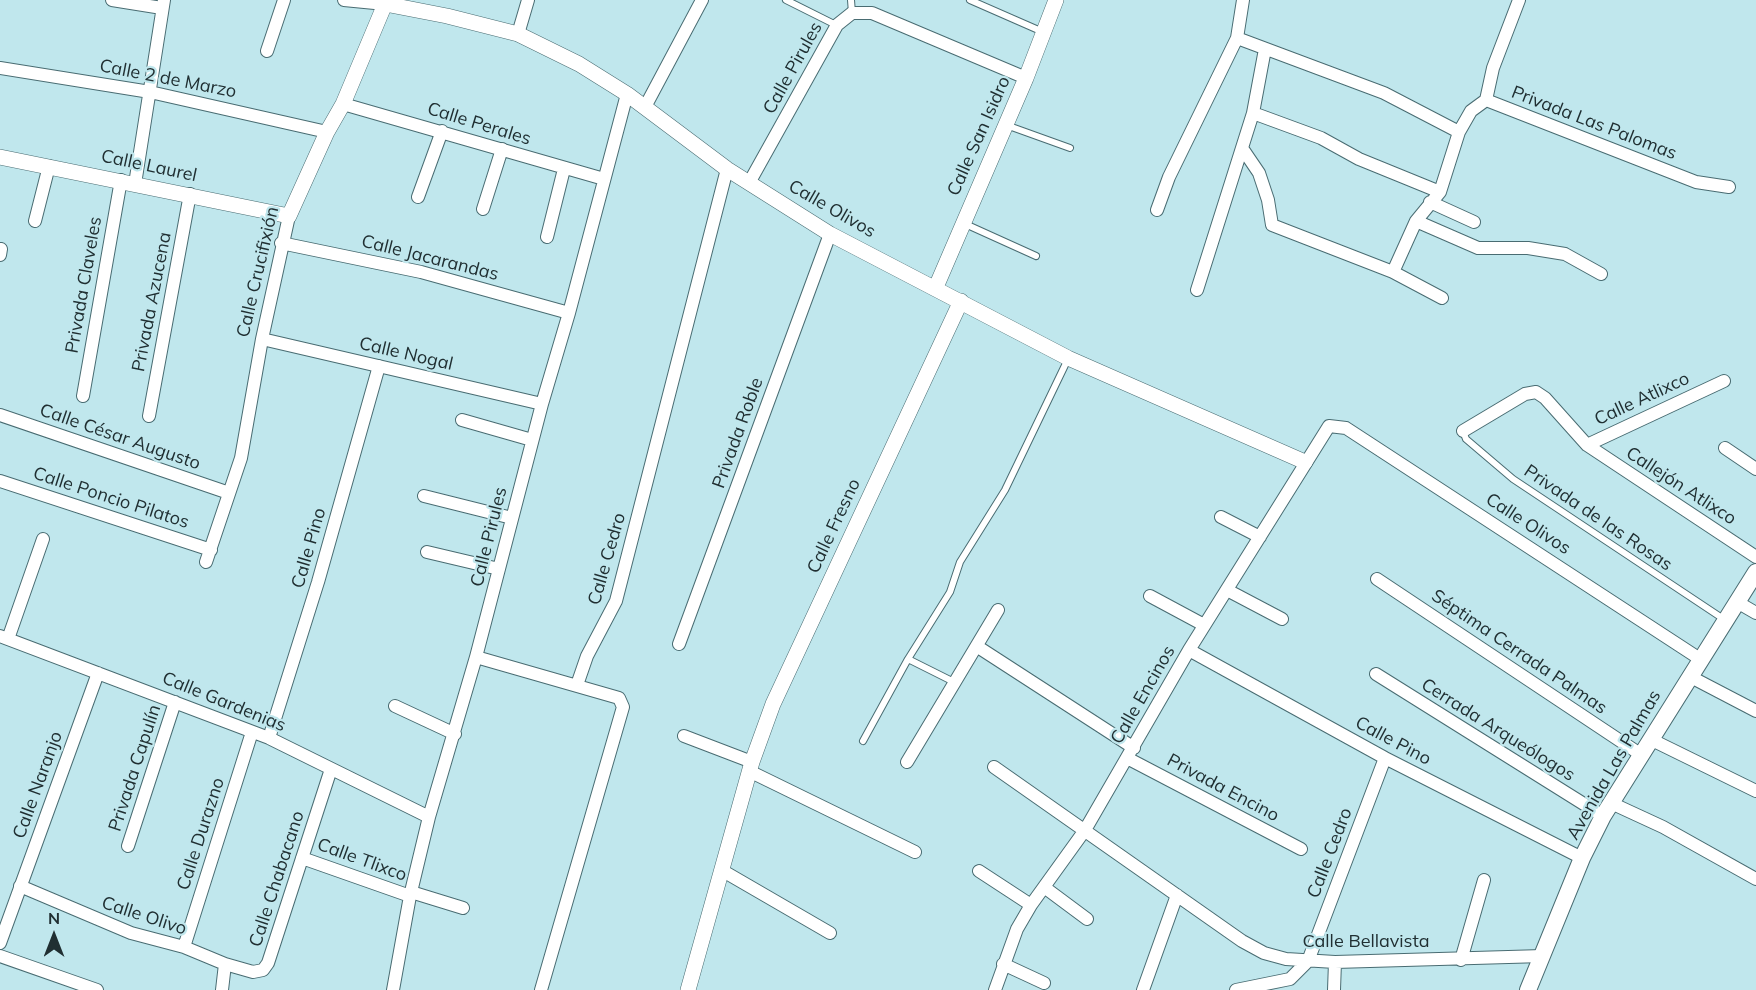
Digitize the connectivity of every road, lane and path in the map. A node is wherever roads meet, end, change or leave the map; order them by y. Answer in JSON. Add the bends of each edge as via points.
{"nodes":[{"id":1,"x":112,"y":0,"type":"edge"},
{"id":2,"x":284,"y":0,"type":"edge"},
{"id":3,"x":344,"y":0,"type":"edge"},
{"id":4,"x":528,"y":0,"type":"edge"},
{"id":5,"x":702,"y":0,"type":"edge"},
{"id":6,"x":786,"y":0,"type":"edge"},
{"id":7,"x":851,"y":0,"type":"edge"},
{"id":8,"x":970,"y":0,"type":"edge"},
{"id":9,"x":1056,"y":0,"type":"edge"},
{"id":10,"x":1243,"y":0,"type":"edge"},
{"id":11,"x":1519,"y":0,"type":"edge"},
{"id":12,"x":163,"y":4,"type":"edge"},
{"id":13,"x":385,"y":4,"type":"junction"},
{"id":14,"x":852,"y":14,"type":"junction"},
{"id":15,"x":837,"y":25,"type":"junction"},
{"id":16,"x":1044,"y":32,"type":"junction"},
{"id":17,"x":518,"y":34,"type":"junction"},
{"id":18,"x":1237,"y":38,"type":"junction"},
{"id":19,"x":1265,"y":49,"type":"junction"},
{"id":20,"x":267,"y":51,"type":"dead end"},
{"id":21,"x":0,"y":68,"type":"edge"},
{"id":22,"x":1026,"y":78,"type":"junction"},
{"id":23,"x":150,"y":92,"type":"junction"},
{"id":24,"x":627,"y":94,"type":"junction"},
{"id":25,"x":1486,"y":100,"type":"junction"},
{"id":26,"x":344,"y":104,"type":"junction"},
{"id":27,"x":645,"y":107,"type":"junction"},
{"id":28,"x":1253,"y":113,"type":"junction"},
{"id":29,"x":1005,"y":124,"type":"junction"},
{"id":30,"x":442,"y":130,"type":"junction"},
{"id":31,"x":327,"y":132,"type":"junction"},
{"id":32,"x":1459,"y":132,"type":"junction"},
{"id":33,"x":1070,"y":148,"type":"dead end"},
{"id":34,"x":1242,"y":148,"type":"junction"},
{"id":35,"x":502,"y":149,"type":"junction"},
{"id":36,"x":0,"y":157,"type":"edge"},
{"id":37,"x":49,"y":166,"type":"junction"},
{"id":38,"x":564,"y":169,"type":"junction"},
{"id":39,"x":727,"y":169,"type":"junction"},
{"id":40,"x":604,"y":179,"type":"junction"},
{"id":41,"x":128,"y":182,"type":"junction"},
{"id":42,"x":749,"y":183,"type":"junction"},
{"id":43,"x":1729,"y":187,"type":"dead end"},
{"id":44,"x":1440,"y":192,"type":"junction"},
{"id":45,"x":190,"y":194,"type":"junction"},
{"id":46,"x":418,"y":197,"type":"dead end"},
{"id":47,"x":1430,"y":202,"type":"junction"},
{"id":48,"x":483,"y":209,"type":"dead end"},
{"id":49,"x":1157,"y":210,"type":"dead end"},
{"id":50,"x":289,"y":216,"type":"junction"},
{"id":51,"x":35,"y":221,"type":"dead end"},
{"id":52,"x":1416,"y":221,"type":"junction"},
{"id":53,"x":1474,"y":222,"type":"dead end"},
{"id":54,"x":963,"y":223,"type":"junction"},
{"id":55,"x":830,"y":234,"type":"junction"},
{"id":56,"x":547,"y":237,"type":"dead end"},
{"id":57,"x":281,"y":243,"type":"junction"},
{"id":58,"x":1035,"y":256,"type":"dead end"},
{"id":59,"x":1392,"y":272,"type":"junction"},
{"id":60,"x":1601,"y":274,"type":"dead end"},
{"id":61,"x":936,"y":287,"type":"junction"},
{"id":62,"x":1197,"y":290,"type":"dead end"},
{"id":63,"x":1442,"y":298,"type":"dead end"},
{"id":64,"x":961,"y":300,"type":"junction"},
{"id":65,"x":569,"y":314,"type":"junction"},
{"id":66,"x":262,"y":339,"type":"junction"},
{"id":67,"x":1068,"y":358,"type":"junction"},
{"id":68,"x":379,"y":366,"type":"junction"},
{"id":69,"x":1724,"y":381,"type":"dead end"},
{"id":70,"x":83,"y":396,"type":"dead end"},
{"id":71,"x":542,"y":404,"type":"junction"},
{"id":72,"x":0,"y":415,"type":"edge"},
{"id":73,"x":149,"y":416,"type":"dead end"},
{"id":74,"x":462,"y":420,"type":"dead end"},
{"id":75,"x":1334,"y":425,"type":"joint"},
{"id":76,"x":1463,"y":431,"type":"joint"},
{"id":77,"x":532,"y":440,"type":"junction"},
{"id":78,"x":1587,"y":445,"type":"junction"},
{"id":79,"x":1725,"y":448,"type":"dead end"},
{"id":80,"x":1305,"y":462,"type":"junction"},
{"id":81,"x":1756,"y":469,"type":"edge"},
{"id":82,"x":0,"y":481,"type":"edge"},
{"id":83,"x":229,"y":493,"type":"junction"},
{"id":84,"x":424,"y":496,"type":"dead end"},
{"id":85,"x":1221,"y":517,"type":"dead end"},
{"id":86,"x":512,"y":518,"type":"junction"},
{"id":87,"x":1260,"y":537,"type":"junction"},
{"id":88,"x":43,"y":539,"type":"dead end"},
{"id":89,"x":427,"y":552,"type":"dead end"},
{"id":90,"x":208,"y":556,"type":"joint"},
{"id":91,"x":1756,"y":557,"type":"edge"},
{"id":92,"x":499,"y":569,"type":"junction"},
{"id":93,"x":1756,"y":572,"type":"edge"},
{"id":94,"x":1377,"y":579,"type":"dead end"},
{"id":95,"x":1227,"y":590,"type":"junction"},
{"id":96,"x":1150,"y":596,"type":"dead end"},
{"id":97,"x":1737,"y":602,"type":"junction"},
{"id":98,"x":998,"y":610,"type":"dead end"},
{"id":99,"x":1756,"y":613,"type":"edge"},
{"id":100,"x":1282,"y":619,"type":"dead end"},
{"id":101,"x":1725,"y":621,"type":"junction"},
{"id":102,"x":1204,"y":625,"type":"junction"},
{"id":103,"x":4,"y":637,"type":"edge"},
{"id":104,"x":679,"y":644,"type":"dead end"},
{"id":105,"x":978,"y":647,"type":"junction"},
{"id":106,"x":1189,"y":650,"type":"junction"},
{"id":107,"x":476,"y":657,"type":"junction"},
{"id":108,"x":908,"y":659,"type":"junction"},
{"id":109,"x":1700,"y":659,"type":"junction"},
{"id":110,"x":98,"y":673,"type":"junction"},
{"id":111,"x":1376,"y":674,"type":"dead end"},
{"id":112,"x":1689,"y":676,"type":"junction"},
{"id":113,"x":957,"y":683,"type":"junction"},
{"id":114,"x":577,"y":685,"type":"junction"},
{"id":115,"x":175,"y":702,"type":"junction"},
{"id":116,"x":395,"y":706,"type":"dead end"},
{"id":117,"x":1756,"y":711,"type":"edge"},
{"id":118,"x":252,"y":732,"type":"junction"},
{"id":119,"x":455,"y":734,"type":"junction"},
{"id":120,"x":684,"y":736,"type":"dead end"},
{"id":121,"x":269,"y":738,"type":"junction"},
{"id":122,"x":1650,"y":739,"type":"junction"},
{"id":123,"x":863,"y":741,"type":"dead end"},
{"id":124,"x":1131,"y":753,"type":"junction"},
{"id":125,"x":1640,"y":754,"type":"junction"},
{"id":126,"x":1385,"y":758,"type":"junction"},
{"id":127,"x":908,"y":762,"type":"dead end"},
{"id":128,"x":751,"y":767,"type":"junction"},
{"id":129,"x":994,"y":768,"type":"dead end"},
{"id":130,"x":331,"y":769,"type":"junction"},
{"id":131,"x":1756,"y":791,"type":"edge"},
{"id":132,"x":1607,"y":809,"type":"junction"},
{"id":133,"x":429,"y":817,"type":"junction"},
{"id":134,"x":1085,"y":830,"type":"junction"},
{"id":135,"x":128,"y":846,"type":"dead end"},
{"id":136,"x":1301,"y":849,"type":"dead end"},
{"id":137,"x":915,"y":852,"type":"dead end"},
{"id":138,"x":302,"y":858,"type":"junction"},
{"id":139,"x":1582,"y":858,"type":"junction"},
{"id":140,"x":723,"y":871,"type":"junction"},
{"id":141,"x":979,"y":871,"type":"dead end"},
{"id":142,"x":1756,"y":879,"type":"edge"},
{"id":143,"x":1484,"y":880,"type":"dead end"},
{"id":144,"x":20,"y":886,"type":"junction"},
{"id":145,"x":1044,"y":887,"type":"junction"},
{"id":146,"x":411,"y":894,"type":"junction"},
{"id":147,"x":1176,"y":895,"type":"junction"},
{"id":148,"x":1030,"y":905,"type":"junction"},
{"id":149,"x":464,"y":908,"type":"dead end"},
{"id":150,"x":1087,"y":919,"type":"dead end"},
{"id":151,"x":830,"y":933,"type":"dead end"},
{"id":152,"x":0,"y":943,"type":"edge"},
{"id":153,"x":184,"y":947,"type":"junction"},
{"id":154,"x":0,"y":956,"type":"edge"},
{"id":155,"x":1543,"y":956,"type":"junction"},
{"id":156,"x":1461,"y":960,"type":"junction"},
{"id":157,"x":1308,"y":961,"type":"junction"},
{"id":158,"x":1335,"y":962,"type":"junction"},
{"id":159,"x":225,"y":964,"type":"junction"},
{"id":160,"x":1003,"y":964,"type":"junction"},
{"id":161,"x":1044,"y":983,"type":"dead end"},
{"id":162,"x":1533,"y":989,"type":"edge"},
{"id":163,"x":97,"y":990,"type":"edge"},
{"id":164,"x":222,"y":990,"type":"edge"},
{"id":165,"x":393,"y":990,"type":"edge"},
{"id":166,"x":541,"y":990,"type":"edge"},
{"id":167,"x":688,"y":990,"type":"edge"},
{"id":168,"x":995,"y":990,"type":"edge"},
{"id":169,"x":1143,"y":990,"type":"edge"},
{"id":170,"x":1236,"y":990,"type":"edge"},
{"id":171,"x":1334,"y":990,"type":"edge"}],
"edges":[{"from":1,"to":12,"type":"street"},
{"from":2,"to":20,"type":"street"},
{"from":3,"to":13,"type":"street","name":"Calle Olivos"},
{"from":4,"to":17,"type":"street"},
{"from":5,"to":27,"type":"street"},
{"from":6,"to":15,"type":"lane"},
{"from":7,"to":14,"type":"lane"},
{"from":8,"to":16,"type":"lane"},
{"from":9,"to":16,"type":"street","name":"Calle San Isidro"},
{"from":10,"to":18,"type":"street"},
{"from":11,"to":25,"type":"street","via":[[1493,68]]},
{"from":12,"to":23,"type":"street","name":"Privada Claveles"},
{"from":13,"to":17,"type":"street","name":"Calle Olivos"},
{"from":13,"to":26,"type":"street","name":"Calle Crucifixión"},
{"from":14,"to":15,"type":"street","name":"Calle Pirules"},
{"from":14,"to":22,"type":"street","via":[[872,13]]},
{"from":15,"to":42,"type":"street","name":"Calle Pirules"},
{"from":16,"to":22,"type":"street","name":"Calle San Isidro"},
{"from":17,"to":24,"type":"street","name":"Calle Olivos","via":[[579,64]]},
{"from":18,"to":19,"type":"street"},
{"from":18,"to":49,"type":"street","via":[[1169,177]]},
{"from":19,"to":28,"type":"street"},
{"from":19,"to":32,"type":"street","via":[[1384,93]]},
{"from":21,"to":23,"type":"street","name":"Calle 2 de Marzo"},
{"from":22,"to":29,"type":"street","name":"Calle San Isidro"},
{"from":23,"to":31,"type":"street","name":"Calle 2 de Marzo"},
{"from":23,"to":41,"type":"street","name":"Privada Claveles"},
{"from":24,"to":27,"type":"street","name":"Calle Olivos"},
{"from":24,"to":40,"type":"street","name":"Calle Pirules"},
{"from":25,"to":32,"type":"street","name":"Privada Las Palomas","via":[[1471,111]]},
{"from":25,"to":43,"type":"street","name":"Privada Las Palomas","via":[[1696,182]]},
{"from":26,"to":30,"type":"street","name":"Calle Perales"},
{"from":26,"to":31,"type":"street","name":"Calle Crucifixión"},
{"from":27,"to":39,"type":"street","name":"Calle Olivos"},
{"from":28,"to":34,"type":"street"},
{"from":28,"to":44,"type":"street","via":[[1321,138],[1359,159]]},
{"from":29,"to":33,"type":"lane"},
{"from":29,"to":54,"type":"street","name":"Calle San Isidro"},
{"from":30,"to":35,"type":"street","name":"Calle Perales"},
{"from":30,"to":46,"type":"street"},
{"from":31,"to":50,"type":"street","name":"Calle Crucifixión"},
{"from":32,"to":44,"type":"street","name":"Privada Las Palomas"},
{"from":34,"to":59,"type":"street","via":[[1259,172],[1272,225]]},
{"from":34,"to":62,"type":"street"},
{"from":35,"to":38,"type":"street","name":"Calle Perales"},
{"from":35,"to":48,"type":"street"},
{"from":36,"to":37,"type":"street","name":"Calle Laurel"},
{"from":37,"to":41,"type":"street","name":"Calle Laurel"},
{"from":37,"to":51,"type":"street"},
{"from":38,"to":40,"type":"street","name":"Calle Perales"},
{"from":38,"to":56,"type":"street"},
{"from":39,"to":42,"type":"street","name":"Calle Olivos"},
{"from":39,"to":114,"type":"street","name":"Calle Cedro","via":[[616,602],[587,656]]},
{"from":40,"to":65,"type":"street","name":"Calle Pirules"},
{"from":41,"to":45,"type":"street","name":"Calle Laurel"},
{"from":41,"to":70,"type":"street","name":"Privada Claveles"},
{"from":42,"to":55,"type":"street","name":"Calle Olivos"},
{"from":44,"to":47,"type":"street"},
{"from":45,"to":50,"type":"street","name":"Calle Laurel"},
{"from":45,"to":73,"type":"street","name":"Privada Azucena"},
{"from":47,"to":52,"type":"street"},
{"from":47,"to":53,"type":"street"},
{"from":50,"to":57,"type":"street","name":"Calle Crucifixión"},
{"from":52,"to":59,"type":"street"},
{"from":52,"to":60,"type":"street","via":[[1478,248],[1528,248],[1565,254]]},
{"from":54,"to":58,"type":"lane"},
{"from":54,"to":61,"type":"street","name":"Calle San Isidro"},
{"from":55,"to":61,"type":"street","name":"Calle Olivos"},
{"from":55,"to":104,"type":"street","name":"Privada Roble"},
{"from":57,"to":65,"type":"street","name":"Calle Jacarandas","via":[[421,272]]},
{"from":57,"to":66,"type":"street","name":"Calle Crucifixión"},
{"from":59,"to":63,"type":"street"},
{"from":61,"to":64,"type":"street","name":"Calle Olivos"},
{"from":64,"to":67,"type":"street","name":"Calle Olivos"},
{"from":64,"to":128,"type":"street","name":"Calle Fresno","via":[[791,663]]},
{"from":65,"to":71,"type":"street","name":"Calle Pirules"},
{"from":66,"to":68,"type":"street","name":"Calle Nogal"},
{"from":66,"to":83,"type":"street","name":"Calle Crucifixión","via":[[241,458]]},
{"from":67,"to":80,"type":"street","name":"Calle Olivos"},
{"from":67,"to":108,"type":"lane","via":[[1005,490],[960,562],[950,592]]},
{"from":68,"to":71,"type":"street","name":"Calle Nogal"},
{"from":68,"to":121,"type":"street","name":"Calle Pino"},
{"from":69,"to":78,"type":"street","name":"Calle Atlixco"},
{"from":71,"to":77,"type":"street","name":"Calle Pirules"},
{"from":72,"to":83,"type":"street","name":"Calle César Augusto"},
{"from":74,"to":77,"type":"street"},
{"from":75,"to":80,"type":"street","name":"Calle Encinos","via":[[1324,430]]},
{"from":75,"to":109,"type":"street","name":"Calle Olivos","via":[[1346,428]]},
{"from":76,"to":78,"type":"street","name":"Calle Atlixco","via":[[1525,394],[1536,392]]},
{"from":76,"to":101,"type":"lane","name":"Privada de las Rosas","via":[[1466,439],[1513,479]]},
{"from":77,"to":86,"type":"street","name":"Calle Pirules"},
{"from":78,"to":91,"type":"street","name":"Callejón Atlixco"},
{"from":79,"to":81,"type":"street"},
{"from":80,"to":87,"type":"street","name":"Calle Encinos"},
{"from":82,"to":90,"type":"street","name":"Calle Poncio Pilatos"},
{"from":83,"to":90,"type":"street","name":"Calle Crucifixión"},
{"from":84,"to":86,"type":"street"},
{"from":85,"to":87,"type":"street"},
{"from":86,"to":92,"type":"street","name":"Calle Pirules"},
{"from":87,"to":95,"type":"street","name":"Calle Encinos"},
{"from":88,"to":103,"type":"street"},
{"from":89,"to":92,"type":"street"},
{"from":92,"to":107,"type":"street","name":"Calle Pirules"},
{"from":93,"to":97,"type":"main road","name":"Avenida Las Palmas"},
{"from":94,"to":125,"type":"street","name":"Séptima Cerrada Palmas"},
{"from":95,"to":100,"type":"street"},
{"from":95,"to":102,"type":"street","name":"Calle Encinos"},
{"from":96,"to":102,"type":"street"},
{"from":97,"to":99,"type":"street"},
{"from":97,"to":101,"type":"main road","name":"Avenida Las Palmas"},
{"from":98,"to":105,"type":"street"},
{"from":101,"to":109,"type":"main road","name":"Avenida Las Palmas"},
{"from":102,"to":106,"type":"street","name":"Calle Encinos"},
{"from":103,"to":110,"type":"street","name":"Calle Gardenias"},
{"from":105,"to":113,"type":"street"},
{"from":105,"to":124,"type":"street","name":"Privada Encino"},
{"from":106,"to":124,"type":"street","name":"Calle Encinos"},
{"from":106,"to":126,"type":"street","name":"Calle Pino"},
{"from":107,"to":114,"type":"street"},
{"from":107,"to":119,"type":"street","name":"Calle Pirules"},
{"from":108,"to":113,"type":"lane"},
{"from":108,"to":123,"type":"lane"},
{"from":109,"to":112,"type":"main road","name":"Avenida Las Palmas"},
{"from":110,"to":115,"type":"street","name":"Calle Gardenias"},
{"from":110,"to":144,"type":"street","name":"Calle Naranjo"},
{"from":111,"to":132,"type":"street","name":"Cerrada Arqueólogos"},
{"from":112,"to":117,"type":"street"},
{"from":112,"to":122,"type":"main road","name":"Avenida Las Palmas"},
{"from":113,"to":127,"type":"street"},
{"from":114,"to":166,"type":"street","via":[[619,698],[623,707]]},
{"from":115,"to":118,"type":"street","name":"Calle Gardenias"},
{"from":115,"to":135,"type":"street","name":"Privada Capulín"},
{"from":116,"to":119,"type":"street"},
{"from":118,"to":121,"type":"street","name":"Calle Gardenias"},
{"from":118,"to":153,"type":"street","name":"Calle Durazno"},
{"from":119,"to":133,"type":"street","name":"Calle Pirules"},
{"from":120,"to":128,"type":"street"},
{"from":121,"to":130,"type":"street","name":"Calle Gardenias"},
{"from":122,"to":125,"type":"main road","name":"Avenida Las Palmas"},
{"from":122,"to":131,"type":"street"},
{"from":124,"to":134,"type":"street","name":"Calle Encinos"},
{"from":124,"to":136,"type":"street","name":"Privada Encino"},
{"from":125,"to":132,"type":"main road","name":"Avenida Las Palmas"},
{"from":126,"to":139,"type":"street","name":"Calle Pino"},
{"from":126,"to":157,"type":"street","name":"Calle Cedro"},
{"from":128,"to":137,"type":"street"},
{"from":128,"to":140,"type":"street","name":"Calle Fresno"},
{"from":129,"to":134,"type":"street"},
{"from":130,"to":133,"type":"street","name":"Calle Gardenias"},
{"from":130,"to":138,"type":"street","name":"Calle Chabacano"},
{"from":132,"to":139,"type":"main road","name":"Avenida Las Palmas"},
{"from":132,"to":142,"type":"street","name":"Cerrada Arqueólogos","via":[[1663,827]]},
{"from":133,"to":146,"type":"street","name":"Calle Pirules"},
{"from":134,"to":145,"type":"street","name":"Calle Encinos"},
{"from":134,"to":147,"type":"street","name":"Calle Bellavista"},
{"from":138,"to":146,"type":"street","name":"Calle Tlixco"},
{"from":138,"to":159,"type":"street","name":"Calle Chabacano","via":[[267,966],[253,972]]},
{"from":139,"to":155,"type":"main road","name":"Avenida Las Palmas"},
{"from":140,"to":151,"type":"street"},
{"from":140,"to":167,"type":"street","name":"Calle Fresno"},
{"from":141,"to":148,"type":"street"},
{"from":143,"to":156,"type":"street"},
{"from":144,"to":152,"type":"street","name":"Calle Naranjo"},
{"from":144,"to":153,"type":"street","name":"Calle Olivo","via":[[131,933]]},
{"from":145,"to":148,"type":"street","name":"Calle Encinos"},
{"from":145,"to":150,"type":"street"},
{"from":146,"to":149,"type":"street","name":"Calle Tlixco"},
{"from":146,"to":165,"type":"street","name":"Calle Pirules"},
{"from":147,"to":157,"type":"street","name":"Calle Bellavista","via":[[1264,953]]},
{"from":147,"to":169,"type":"street"},
{"from":148,"to":160,"type":"street","name":"Calle Encinos"},
{"from":153,"to":159,"type":"street","name":"Calle Olivo"},
{"from":154,"to":163,"type":"street"},
{"from":155,"to":156,"type":"street","name":"Calle Bellavista"},
{"from":155,"to":162,"type":"main road","name":"Avenida Las Palmas"},
{"from":156,"to":158,"type":"street","name":"Calle Bellavista"},
{"from":157,"to":158,"type":"street","name":"Calle Bellavista"},
{"from":157,"to":170,"type":"street","via":[[1290,979]]},
{"from":158,"to":171,"type":"street"},
{"from":159,"to":164,"type":"street"},
{"from":160,"to":161,"type":"street"},
{"from":160,"to":168,"type":"street","name":"Calle Encinos"}]}
